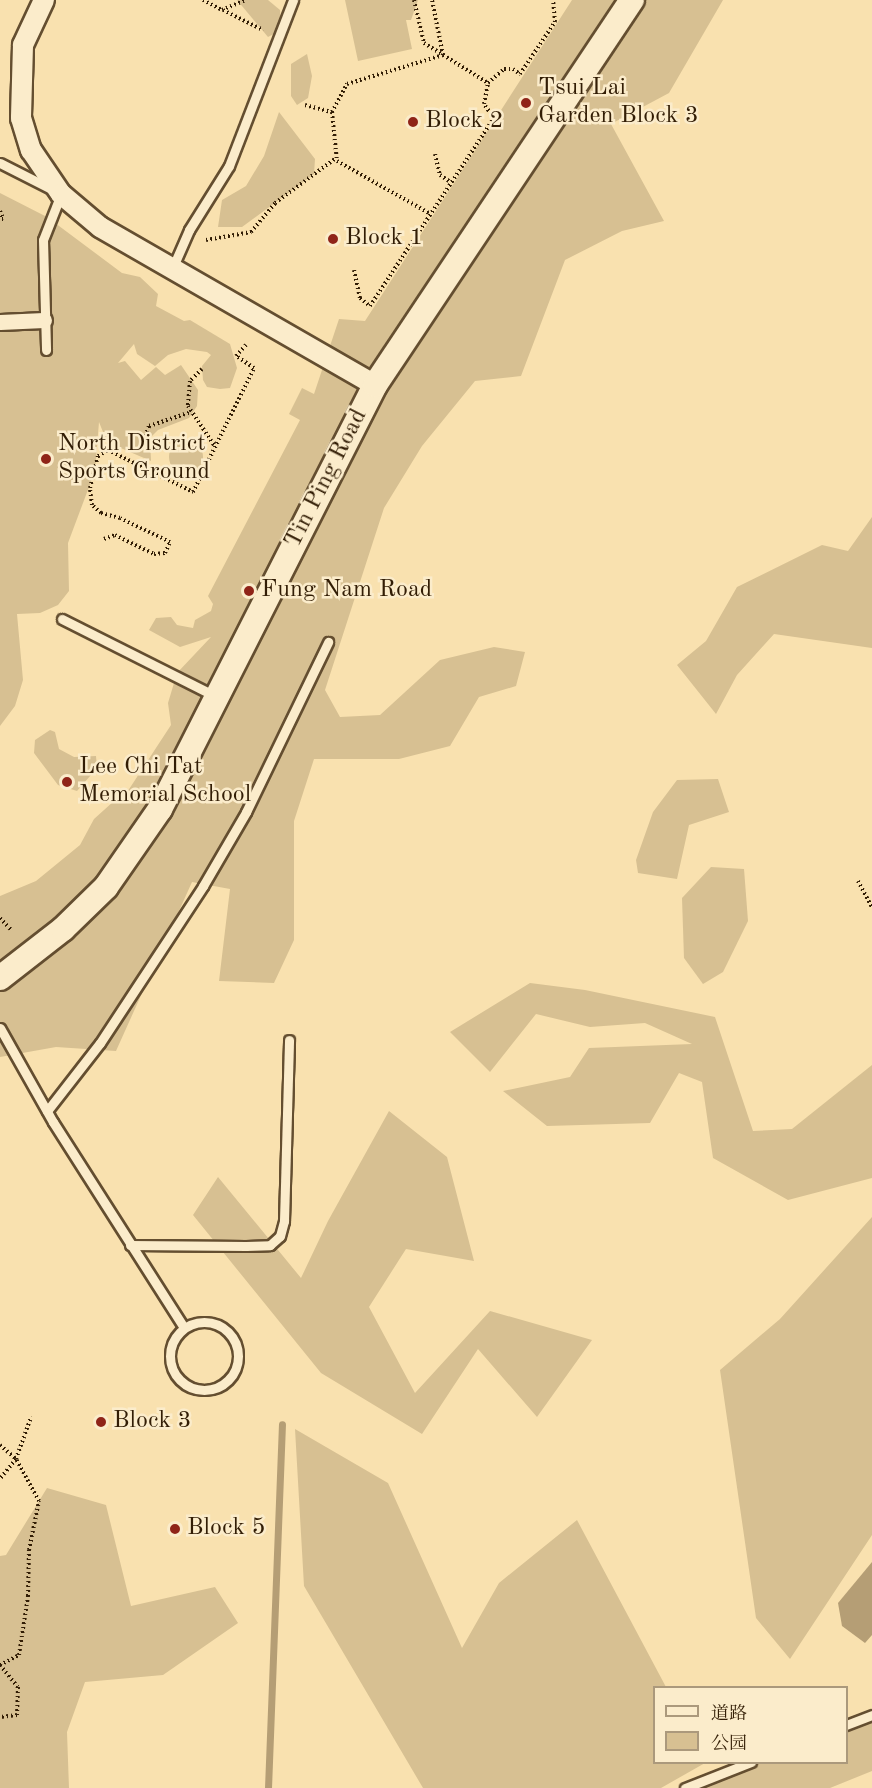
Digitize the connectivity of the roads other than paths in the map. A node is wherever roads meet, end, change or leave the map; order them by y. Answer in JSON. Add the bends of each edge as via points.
{"nodes":[{"id":1,"x":44,"y":0,"type":"edge"},
{"id":2,"x":293,"y":0,"type":"edge"},
{"id":3,"x":632,"y":0,"type":"edge"},
{"id":4,"x":0,"y":163,"type":"edge"},
{"id":5,"x":62,"y":194,"type":"junction"},
{"id":6,"x":172,"y":269,"type":"junction"},
{"id":7,"x":44,"y":320,"type":"junction"},
{"id":8,"x":0,"y":322,"type":"edge"},
{"id":9,"x":45,"y":350,"type":"dead end"},
{"id":10,"x":375,"y":385,"type":"junction"},
{"id":11,"x":62,"y":618,"type":"dead end"},
{"id":12,"x":328,"y":642,"type":"dead end"},
{"id":13,"x":219,"y":697,"type":"junction"},
{"id":14,"x":0,"y":978,"type":"edge"},
{"id":15,"x":0,"y":1028,"type":"edge"},
{"id":16,"x":289,"y":1040,"type":"dead end"},
{"id":17,"x":47,"y":1111,"type":"junction"},
{"id":18,"x":130,"y":1245,"type":"junction"},
{"id":19,"x":184,"y":1328,"type":"junction"},
{"id":20,"x":872,"y":1715,"type":"edge"},
{"id":21,"x":848,"y":1724,"type":"edge"},
{"id":22,"x":746,"y":1764,"type":"edge"},
{"id":23,"x":685,"y":1788,"type":"edge"}],
"edges":[{"from":1,"to":5,"type":"street","via":[[23,45],[21,118],[31,150]]},
{"from":2,"to":6,"type":"lane","via":[[229,166],[189,230]]},
{"from":3,"to":10,"type":"street","name":"Tin Ping Road"},
{"from":4,"to":5,"type":"lane"},
{"from":5,"to":6,"type":"street","via":[[100,226]]},
{"from":5,"to":7,"type":"lane","via":[[43,240]]},
{"from":6,"to":10,"type":"street"},
{"from":7,"to":8,"type":"street"},
{"from":7,"to":9,"type":"lane"},
{"from":10,"to":13,"type":"street","name":"Tin Ping Road"},
{"from":11,"to":13,"type":"lane"},
{"from":12,"to":17,"type":"lane","via":[[246,812],[203,886],[100,1043]]},
{"from":13,"to":14,"type":"street","name":"Tin Ping Road","via":[[160,809],[106,887],[63,929]]},
{"from":15,"to":17,"type":"lane"},
{"from":16,"to":18,"type":"lane","via":[[284,1221],[280,1236],[270,1245],[254,1246]]},
{"from":17,"to":18,"type":"lane"},
{"from":18,"to":19,"type":"lane"},
{"from":19,"to":19,"type":"lane","via":[[208,1322],[225,1328],[235,1340],[238,1363],[220,1387],[200,1390],[176,1375],[170,1351]]},
{"from":20,"to":21,"type":"lane"},
{"from":22,"to":23,"type":"lane"}]}
